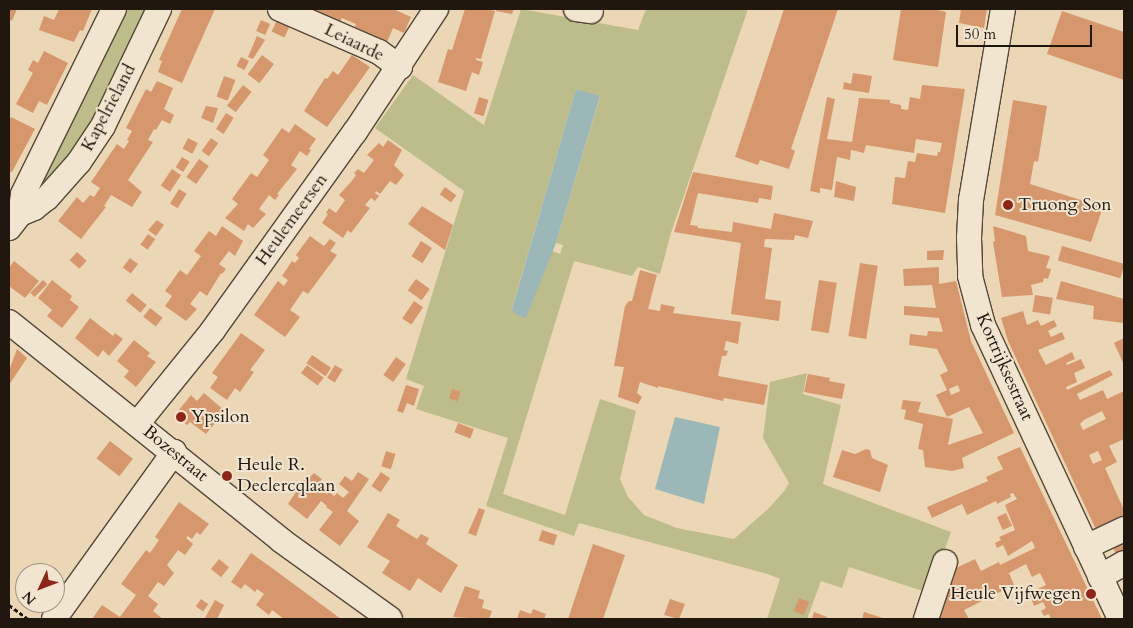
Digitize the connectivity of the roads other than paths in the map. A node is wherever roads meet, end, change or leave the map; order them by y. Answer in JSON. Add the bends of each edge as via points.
{"nodes":[{"id":1,"x":114,"y":9,"type":"edge"},
{"id":2,"x":159,"y":9,"type":"edge"},
{"id":3,"x":280,"y":9,"type":"edge"},
{"id":4,"x":436,"y":9,"type":"edge"},
{"id":5,"x":1003,"y":9,"type":"edge"},
{"id":6,"x":400,"y":67,"type":"junction"},
{"id":7,"x":14,"y":221,"type":"edge"},
{"id":8,"x":9,"y":322,"type":"edge"},
{"id":9,"x":137,"y":424,"type":"junction"},
{"id":10,"x":174,"y":452,"type":"junction"},
{"id":11,"x":1124,"y":529,"type":"edge"},
{"id":12,"x":1086,"y":547,"type":"junction"},
{"id":13,"x":945,"y":562,"type":"dead end"},
{"id":14,"x":1124,"y":563,"type":"edge"},
{"id":15,"x":1100,"y":577,"type":"junction"},
{"id":16,"x":54,"y":619,"type":"edge"},
{"id":17,"x":390,"y":619,"type":"edge"},
{"id":18,"x":926,"y":619,"type":"edge"},
{"id":19,"x":1120,"y":619,"type":"edge"}],
"edges":[{"from":1,"to":7,"type":"street","name":"Kapelrieland","via":[[23,194]]},
{"from":2,"to":7,"type":"street","name":"Kapelrieland","via":[[103,126],[79,162],[47,198]]},
{"from":3,"to":6,"type":"street","name":"Leiaarde","via":[[379,52]]},
{"from":4,"to":6,"type":"street","name":"Heulemeersen"},
{"from":5,"to":12,"type":"street","name":"Kortrijksestraat","via":[[971,200],[970,276],[983,325]]},
{"from":6,"to":9,"type":"street","name":"Heulemeersen","via":[[213,330]]},
{"from":8,"to":9,"type":"street","name":"Bozestraat"},
{"from":9,"to":10,"type":"street","name":"Bozestraat"},
{"from":10,"to":16,"type":"street"},
{"from":10,"to":17,"type":"street","name":"Bozestraat","via":[[315,567]]},
{"from":11,"to":12,"type":"street"},
{"from":12,"to":15,"type":"street","name":"Kortrijksestraat"},
{"from":13,"to":18,"type":"street"},
{"from":14,"to":15,"type":"street"},
{"from":15,"to":19,"type":"street","name":"Kortrijksestraat"}]}
